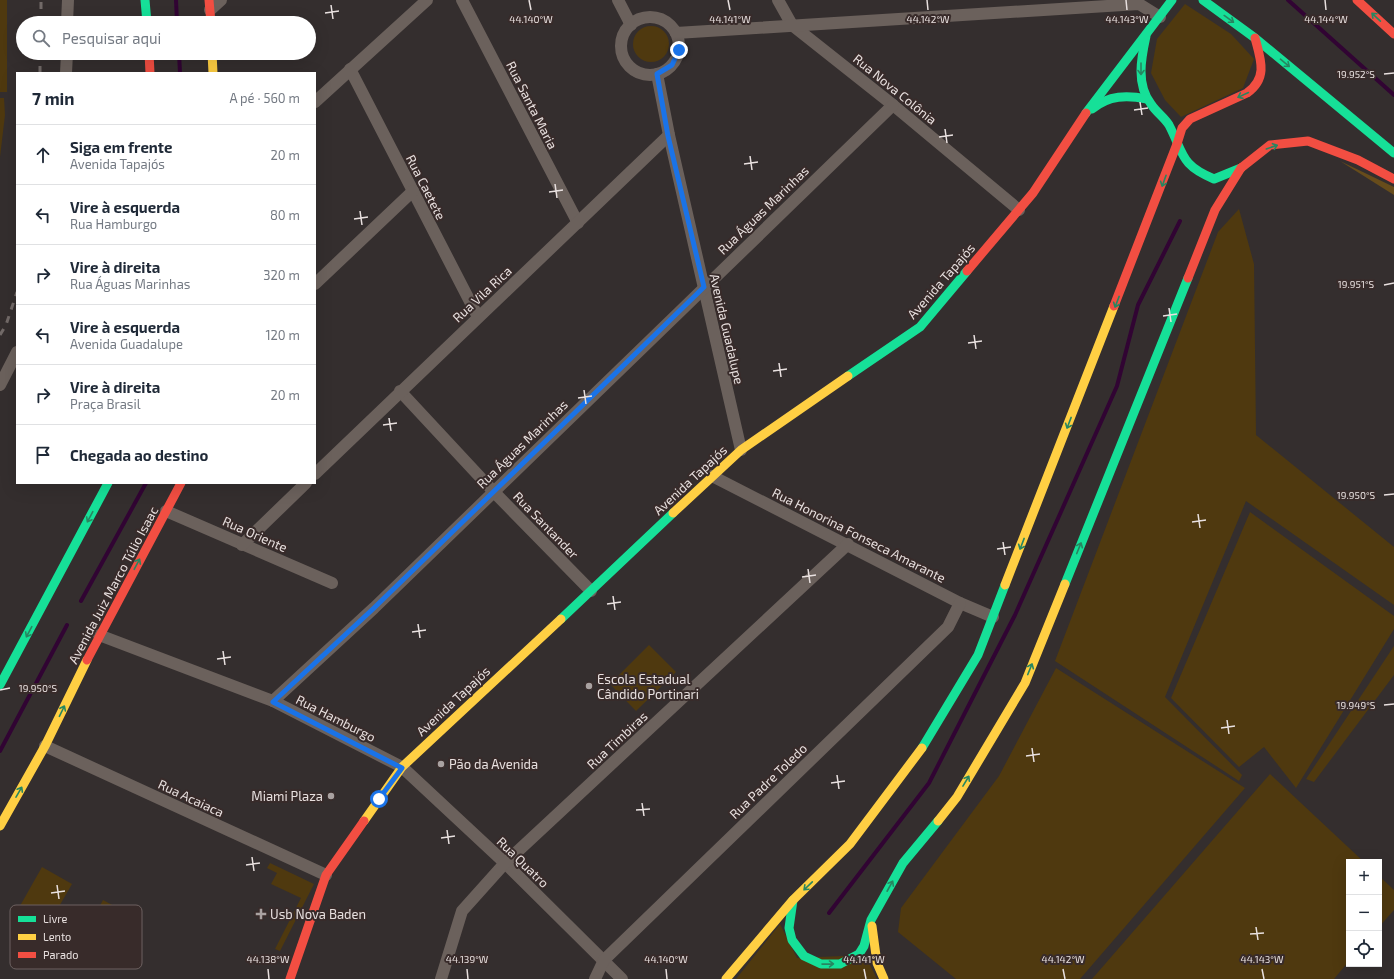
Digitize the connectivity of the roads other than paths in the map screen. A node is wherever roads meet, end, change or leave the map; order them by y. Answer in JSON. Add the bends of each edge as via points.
{"nodes":[{"id":1,"x":68,"y":0,"type":"edge"},
{"id":2,"x":145,"y":0,"type":"edge"},
{"id":3,"x":221,"y":0,"type":"edge"},
{"id":4,"x":427,"y":0,"type":"edge"},
{"id":5,"x":462,"y":0,"type":"edge"},
{"id":6,"x":618,"y":0,"type":"edge"},
{"id":7,"x":778,"y":0,"type":"edge"},
{"id":8,"x":1203,"y":0,"type":"edge"},
{"id":9,"x":1357,"y":0,"type":"edge"},
{"id":10,"x":1170,"y":3,"type":"edge"},
{"id":11,"x":210,"y":5,"type":"edge"},
{"id":12,"x":67,"y":16,"type":"edge"},
{"id":13,"x":146,"y":16,"type":"edge"},
{"id":14,"x":211,"y":16,"type":"edge"},
{"id":15,"x":1160,"y":17,"type":"junction"},
{"id":16,"x":631,"y":25,"type":"junction"},
{"id":17,"x":792,"y":25,"type":"junction"},
{"id":18,"x":1147,"y":31,"type":"junction"},
{"id":19,"x":676,"y":33,"type":"junction"},
{"id":20,"x":1394,"y":34,"type":"edge"},
{"id":21,"x":1255,"y":38,"type":"junction"},
{"id":22,"x":66,"y":60,"type":"edge"},
{"id":23,"x":149,"y":60,"type":"edge"},
{"id":24,"x":212,"y":60,"type":"edge"},
{"id":25,"x":350,"y":69,"type":"junction"},
{"id":26,"x":66,"y":72,"type":"edge"},
{"id":27,"x":150,"y":72,"type":"edge"},
{"id":28,"x":213,"y":72,"type":"edge"},
{"id":29,"x":657,"y":74,"type":"junction"},
{"id":30,"x":1147,"y":99,"type":"junction"},
{"id":31,"x":316,"y":101,"type":"edge"},
{"id":32,"x":893,"y":105,"type":"junction"},
{"id":33,"x":1079,"y":122,"type":"junction"},
{"id":34,"x":668,"y":136,"type":"junction"},
{"id":35,"x":1177,"y":144,"type":"junction"},
{"id":36,"x":1394,"y":153,"type":"edge"},
{"id":37,"x":1241,"y":168,"type":"junction"},
{"id":38,"x":1394,"y":179,"type":"edge"},
{"id":39,"x":413,"y":191,"type":"junction"},
{"id":40,"x":1019,"y":210,"type":"junction"},
{"id":41,"x":578,"y":223,"type":"junction"},
{"id":42,"x":316,"y":283,"type":"edge"},
{"id":43,"x":704,"y":287,"type":"junction"},
{"id":44,"x":478,"y":317,"type":"junction"},
{"id":45,"x":16,"y":354,"type":"edge"},
{"id":46,"x":0,"y":385,"type":"edge"},
{"id":47,"x":400,"y":391,"type":"junction"},
{"id":48,"x":741,"y":450,"type":"junction"},
{"id":49,"x":316,"y":473,"type":"edge"},
{"id":50,"x":712,"y":476,"type":"junction"},
{"id":51,"x":107,"y":484,"type":"edge"},
{"id":52,"x":180,"y":484,"type":"edge"},
{"id":53,"x":305,"y":484,"type":"edge"},
{"id":54,"x":493,"y":490,"type":"junction"},
{"id":55,"x":166,"y":511,"type":"junction"},
{"id":56,"x":848,"y":544,"type":"junction"},
{"id":57,"x":242,"y":545,"type":"junction"},
{"id":58,"x":332,"y":583,"type":"dead end"},
{"id":59,"x":591,"y":591,"type":"junction"},
{"id":60,"x":960,"y":603,"type":"junction"},
{"id":61,"x":992,"y":617,"type":"junction"},
{"id":62,"x":99,"y":635,"type":"junction"},
{"id":63,"x":0,"y":685,"type":"edge"},
{"id":64,"x":273,"y":702,"type":"junction"},
{"id":65,"x":45,"y":746,"type":"junction"},
{"id":66,"x":402,"y":768,"type":"junction"},
{"id":67,"x":0,"y":826,"type":"edge"},
{"id":68,"x":505,"y":863,"type":"junction"},
{"id":69,"x":326,"y":875,"type":"junction"},
{"id":70,"x":793,"y":900,"type":"junction"},
{"id":71,"x":871,"y":920,"type":"junction"},
{"id":72,"x":604,"y":960,"type":"junction"},
{"id":73,"x":290,"y":979,"type":"edge"},
{"id":74,"x":441,"y":979,"type":"edge"},
{"id":75,"x":594,"y":979,"type":"edge"},
{"id":76,"x":622,"y":979,"type":"edge"},
{"id":77,"x":726,"y":979,"type":"edge"},
{"id":78,"x":884,"y":979,"type":"edge"}],
"edges":[{"from":1,"to":12,"type":"street"},
{"from":2,"to":13,"type":"main road"},
{"from":3,"to":11,"type":"street"},
{"from":4,"to":25,"type":"street"},
{"from":5,"to":41,"type":"street","name":"Rua Santa Maria"},
{"from":6,"to":16,"type":"street"},
{"from":7,"to":17,"type":"street","name":"Rua Nova Colônia"},
{"from":8,"to":21,"type":"main road","one_way":true},
{"from":20,"to":9,"type":"main road","one_way":true},
{"from":10,"to":15,"type":"main road","name":"Avenida Tapajós"},
{"from":11,"to":14,"type":"main road"},
{"from":15,"to":17,"type":"street","via":[[1139,4]]},
{"from":15,"to":18,"type":"main road","name":"Avenida Tapajós"},
{"from":16,"to":19,"type":"street","via":[[638,20],[656,18],[671,26]]},
{"from":16,"to":29,"type":"street","via":[[622,41],[625,59],[639,72]]},
{"from":17,"to":19,"type":"street"},
{"from":17,"to":32,"type":"street","name":"Rua Nova Colônia"},
{"from":18,"to":30,"type":"main road","one_way":true,"via":[[1141,67],[1141,80]]},
{"from":18,"to":33,"type":"main road","name":"Avenida Tapajós"},
{"from":19,"to":29,"type":"street","via":[[679,42],[676,58],[668,68]]},
{"from":21,"to":35,"type":"main road","one_way":true,"via":[[1262,60],[1262,73],[1256,86],[1246,95],[1196,115],[1184,125]]},
{"from":21,"to":36,"type":"main road","one_way":true},
{"from":22,"to":26,"type":"street"},
{"from":23,"to":27,"type":"main road"},
{"from":24,"to":28,"type":"main road"},
{"from":25,"to":31,"type":"street"},
{"from":25,"to":39,"type":"street","name":"Rua Caetete"},
{"from":29,"to":34,"type":"street","name":"Avenida Guadalupe"},
{"from":30,"to":33,"type":"main road","via":[[1127,95],[1100,101]]},
{"from":30,"to":35,"type":"main road","via":[[1165,119]]},
{"from":32,"to":40,"type":"street","name":"Rua Nova Colônia"},
{"from":32,"to":43,"type":"street","name":"Rua Águas Marinhas"},
{"from":33,"to":40,"type":"main road","name":"Avenida Tapajós"},
{"from":34,"to":41,"type":"street","name":"Rua Vila Rica"},
{"from":34,"to":43,"type":"street","name":"Avenida Guadalupe"},
{"from":35,"to":37,"type":"main road","via":[[1181,155],[1197,173],[1214,179]]},
{"from":35,"to":61,"type":"main road","one_way":true},
{"from":37,"to":38,"type":"main road","one_way":true,"via":[[1270,145],[1308,141],[1358,160]]},
{"from":71,"to":37,"type":"main road","one_way":true,"via":[[903,863],[957,797],[1024,683],[1216,210]]},
{"from":39,"to":42,"type":"street"},
{"from":39,"to":44,"type":"street","name":"Rua Caetete"},
{"from":40,"to":48,"type":"main road","name":"Avenida Tapajós","via":[[920,327]]},
{"from":41,"to":44,"type":"street","name":"Rua Vila Rica"},
{"from":43,"to":48,"type":"street","name":"Avenida Guadalupe"},
{"from":43,"to":54,"type":"street","name":"Rua Águas Marinhas"},
{"from":44,"to":47,"type":"street","name":"Rua Vila Rica"},
{"from":45,"to":46,"type":"street"},
{"from":47,"to":49,"type":"street","name":"Rua Vila Rica"},
{"from":47,"to":54,"type":"street","name":"Rua Santander"},
{"from":48,"to":50,"type":"main road","name":"Avenida Tapajós"},
{"from":50,"to":56,"type":"street","name":"Rua Honorina Fonseca Amarante"},
{"from":50,"to":59,"type":"main road","name":"Avenida Tapajós"},
{"from":51,"to":63,"type":"main road","one_way":true},
{"from":52,"to":55,"type":"main road","name":"Avenida Juiz Marco Túlio Isaac"},
{"from":53,"to":57,"type":"street"},
{"from":54,"to":59,"type":"street","name":"Rua Santander"},
{"from":54,"to":64,"type":"street","name":"Rua Águas Marinhas","via":[[374,608]]},
{"from":55,"to":57,"type":"street","name":"Rua Oriente"},
{"from":62,"to":55,"type":"main road","name":"Avenida Juiz Marco Túlio Isaac","one_way":true},
{"from":56,"to":60,"type":"street","name":"Rua Honorina Fonseca Amarante"},
{"from":56,"to":68,"type":"street","name":"Rua Timbiras"},
{"from":57,"to":58,"type":"street","name":"Rua Oriente"},
{"from":59,"to":66,"type":"main road","name":"Avenida Tapajós"},
{"from":60,"to":61,"type":"street","name":"Rua Honorina Fonseca Amarante"},
{"from":60,"to":72,"type":"street","name":"Rua Padre Toledo","via":[[948,627]]},
{"from":61,"to":70,"type":"main road","one_way":true,"via":[[978,655],[922,748],[850,844]]},
{"from":62,"to":64,"type":"street","name":"Rua Hamburgo"},
{"from":65,"to":62,"type":"main road","name":"Avenida Juiz Marco Túlio Isaac","one_way":true},
{"from":64,"to":66,"type":"street","name":"Rua Hamburgo"},
{"from":67,"to":65,"type":"main road","name":"Avenida Juiz Marco Túlio Isaac","one_way":true},
{"from":65,"to":69,"type":"street","name":"Rua Acaiaca"},
{"from":66,"to":68,"type":"street","name":"Rua Quatro"},
{"from":66,"to":69,"type":"main road","name":"Avenida Tapajós"},
{"from":68,"to":72,"type":"street","name":"Rua Quatro"},
{"from":68,"to":74,"type":"street","name":"Rua Timbiras","via":[[462,911]]},
{"from":69,"to":73,"type":"main road","name":"Avenida Tapajós"},
{"from":70,"to":71,"type":"main road","one_way":true,"via":[[789,928],[792,940],[804,956],[821,964],[840,964],[859,954],[864,946]]},
{"from":70,"to":77,"type":"main road"},
{"from":71,"to":78,"type":"main road","via":[[878,963]]},
{"from":72,"to":75,"type":"street","name":"Rua Padre Toledo"},
{"from":72,"to":76,"type":"street","name":"Rua Quatro"}]}
